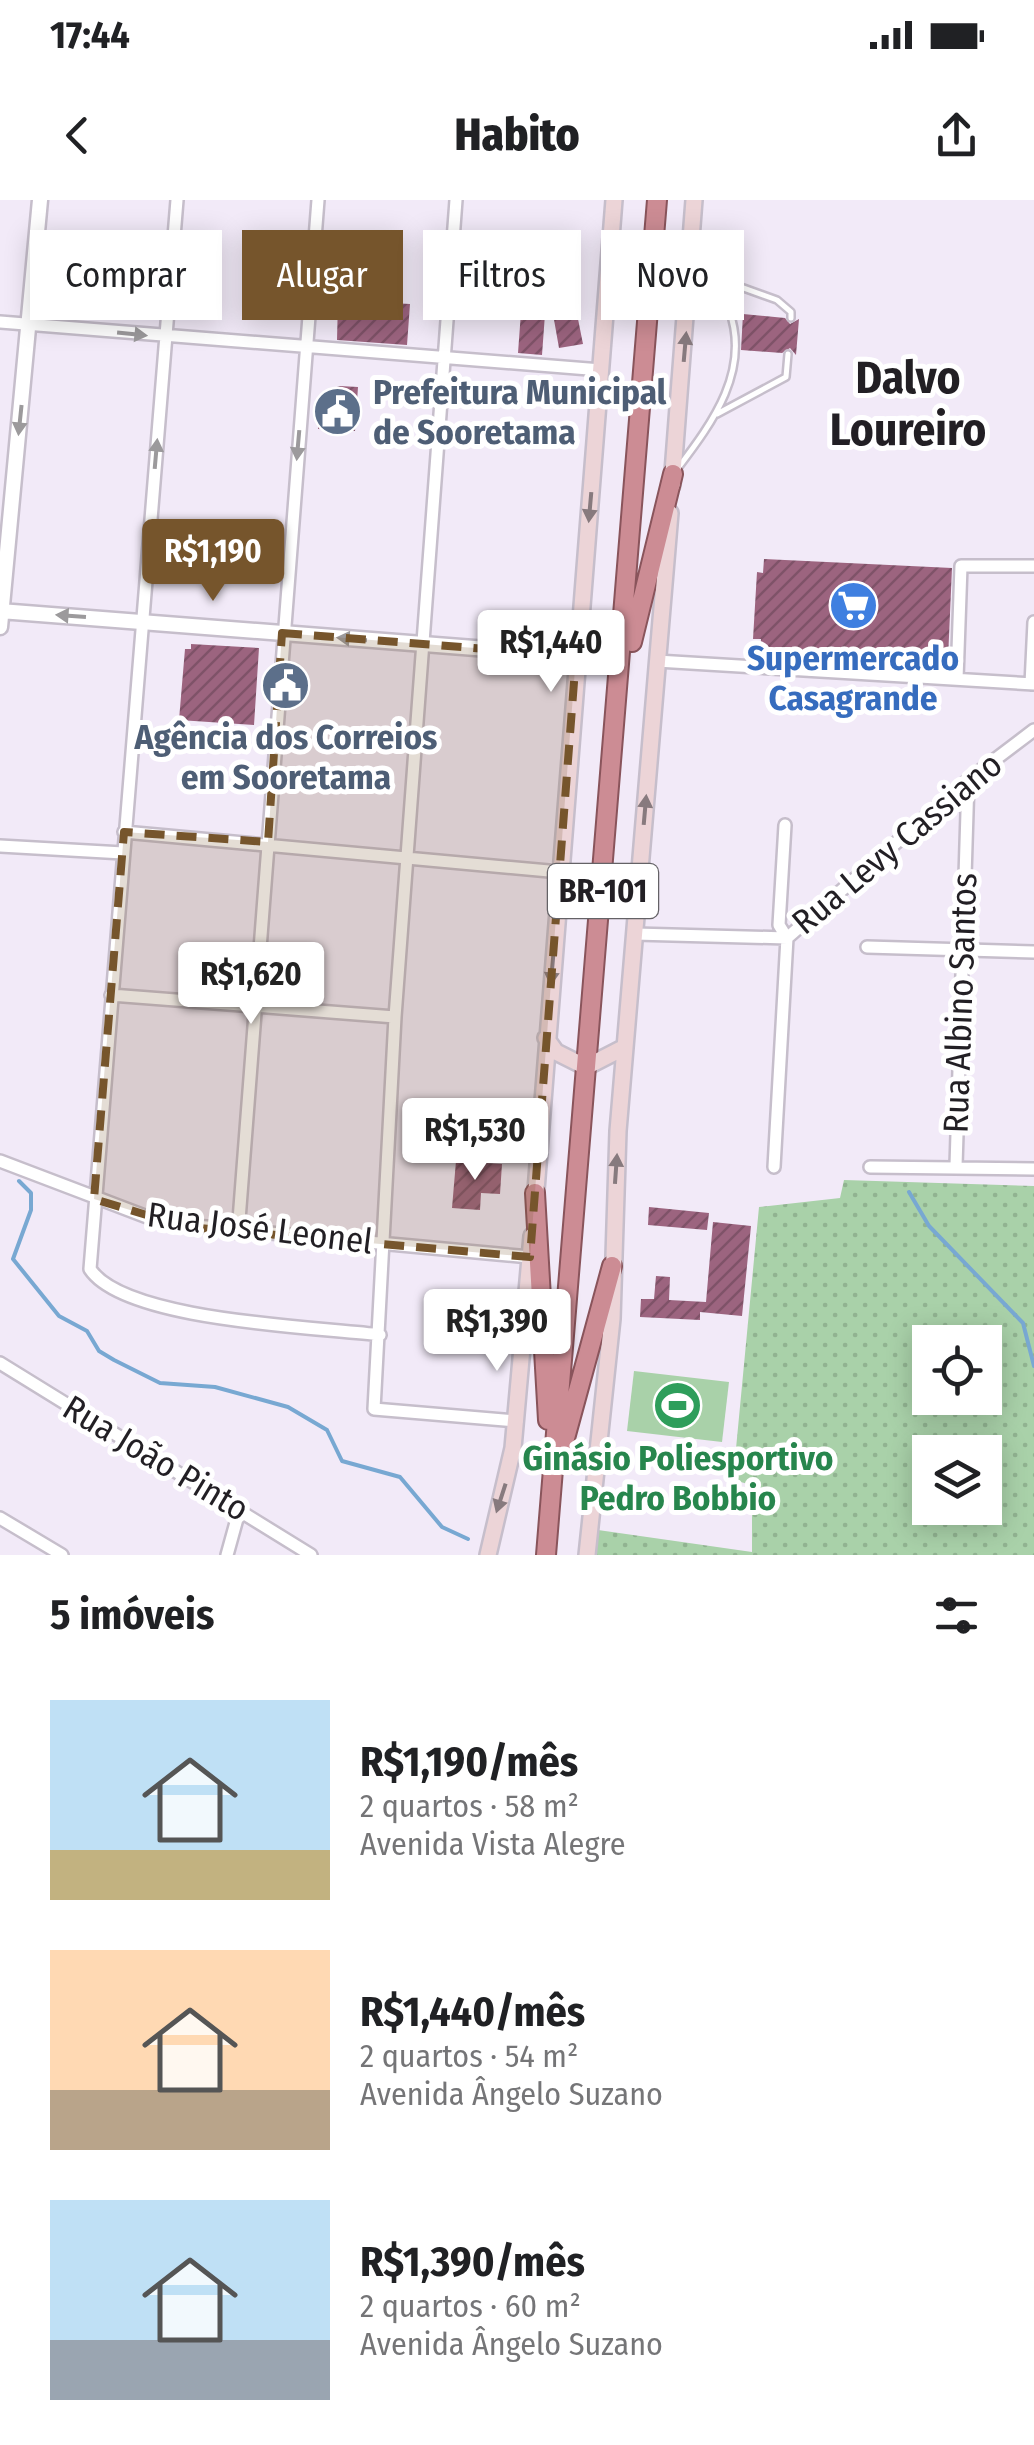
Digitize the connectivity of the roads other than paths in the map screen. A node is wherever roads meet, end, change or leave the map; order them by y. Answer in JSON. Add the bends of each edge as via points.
{"nodes":[{"id":1,"x":40,"y":200,"type":"edge"},
{"id":2,"x":177,"y":200,"type":"edge"},
{"id":3,"x":318,"y":200,"type":"edge"},
{"id":4,"x":456,"y":200,"type":"edge"},
{"id":5,"x":614,"y":200,"type":"edge"},
{"id":6,"x":658,"y":200,"type":"edge"},
{"id":7,"x":694,"y":200,"type":"edge"},
{"id":8,"x":612,"y":230,"type":"edge"},
{"id":9,"x":655,"y":230,"type":"edge"},
{"id":10,"x":693,"y":230,"type":"edge"},
{"id":11,"x":744,"y":288,"type":"edge"},
{"id":12,"x":790,"y":318,"type":"dead end"},
{"id":13,"x":605,"y":320,"type":"edge"},
{"id":14,"x":647,"y":320,"type":"edge"},
{"id":15,"x":688,"y":320,"type":"edge"},
{"id":16,"x":732,"y":320,"type":"edge"},
{"id":17,"x":0,"y":322,"type":"edge"},
{"id":18,"x":30,"y":323,"type":"junction"},
{"id":19,"x":167,"y":337,"type":"junction"},
{"id":20,"x":307,"y":348,"type":"junction"},
{"id":21,"x":788,"y":354,"type":"dead end"},
{"id":22,"x":446,"y":360,"type":"junction"},
{"id":23,"x":601,"y":370,"type":"junction"},
{"id":24,"x":714,"y":415,"type":"junction"},
{"id":25,"x":673,"y":474,"type":"junction"},
{"id":26,"x":1034,"y":566,"type":"edge"},
{"id":27,"x":1,"y":611,"type":"edge"},
{"id":28,"x":141,"y":621,"type":"junction"},
{"id":29,"x":1034,"y":622,"type":"edge"},
{"id":30,"x":0,"y":627,"type":"edge"},
{"id":31,"x":282,"y":632,"type":"junction"},
{"id":32,"x":423,"y":645,"type":"junction"},
{"id":33,"x":576,"y":656,"type":"junction"},
{"id":34,"x":657,"y":661,"type":"junction"},
{"id":35,"x":957,"y":680,"type":"junction"},
{"id":36,"x":1033,"y":684,"type":"edge"},
{"id":37,"x":619,"y":716,"type":"junction"},
{"id":38,"x":1034,"y":730,"type":"edge"},
{"id":39,"x":968,"y":780,"type":"junction"},
{"id":40,"x":785,"y":825,"type":"dead end"},
{"id":41,"x":124,"y":832,"type":"junction"},
{"id":42,"x":268,"y":842,"type":"junction"},
{"id":43,"x":0,"y":846,"type":"edge"},
{"id":44,"x":123,"y":854,"type":"junction"},
{"id":45,"x":407,"y":856,"type":"junction"},
{"id":46,"x":560,"y":872,"type":"junction"},
{"id":47,"x":634,"y":934,"type":"junction"},
{"id":48,"x":787,"y":938,"type":"junction"},
{"id":49,"x":867,"y":947,"type":"dead end"},
{"id":50,"x":960,"y":949,"type":"junction"},
{"id":51,"x":1034,"y":952,"type":"edge"},
{"id":52,"x":111,"y":996,"type":"junction"},
{"id":53,"x":256,"y":1006,"type":"junction"},
{"id":54,"x":394,"y":1017,"type":"junction"},
{"id":55,"x":546,"y":1038,"type":"junction"},
{"id":56,"x":624,"y":1048,"type":"junction"},
{"id":57,"x":586,"y":1066,"type":"junction"},
{"id":58,"x":0,"y":1161,"type":"edge"},
{"id":59,"x":956,"y":1166,"type":"junction"},
{"id":60,"x":774,"y":1167,"type":"dead end"},
{"id":61,"x":870,"y":1167,"type":"dead end"},
{"id":62,"x":1034,"y":1169,"type":"edge"},
{"id":63,"x":536,"y":1193,"type":"junction"},
{"id":64,"x":94,"y":1199,"type":"junction"},
{"id":65,"x":238,"y":1233,"type":"junction"},
{"id":66,"x":385,"y":1243,"type":"junction"},
{"id":67,"x":530,"y":1257,"type":"junction"},
{"id":68,"x":612,"y":1266,"type":"junction"},
{"id":69,"x":380,"y":1335,"type":"junction"},
{"id":70,"x":0,"y":1363,"type":"edge"},
{"id":71,"x":516,"y":1421,"type":"junction"},
{"id":72,"x":552,"y":1486,"type":"junction"},
{"id":73,"x":240,"y":1508,"type":"junction"},
{"id":74,"x":0,"y":1518,"type":"edge"},
{"id":75,"x":62,"y":1555,"type":"edge"},
{"id":76,"x":228,"y":1555,"type":"edge"},
{"id":77,"x":311,"y":1555,"type":"edge"},
{"id":78,"x":488,"y":1555,"type":"edge"},
{"id":79,"x":546,"y":1555,"type":"edge"},
{"id":80,"x":587,"y":1555,"type":"edge"}],
"edges":[{"from":1,"to":18,"type":"street"},
{"from":2,"to":19,"type":"street"},
{"from":3,"to":20,"type":"street"},
{"from":4,"to":22,"type":"street"},
{"from":5,"to":8,"type":"main road"},
{"from":6,"to":9,"type":"highway","number":"BR-101"},
{"from":7,"to":10,"type":"main road"},
{"from":11,"to":12,"type":"lane","via":[[777,300]]},
{"from":13,"to":23,"type":"main road"},
{"from":14,"to":37,"type":"highway","number":"BR-101"},
{"from":25,"to":15,"type":"main road","one_way":true},
{"from":16,"to":24,"type":"lane","via":[[733,380]]},
{"from":17,"to":18,"type":"street"},
{"from":18,"to":19,"type":"street","one_way":true},
{"from":18,"to":27,"type":"street","one_way":true},
{"from":19,"to":20,"type":"street"},
{"from":28,"to":19,"type":"street","one_way":true},
{"from":20,"to":22,"type":"street"},
{"from":20,"to":31,"type":"street","one_way":true},
{"from":21,"to":24,"type":"lane","via":[[786,377]]},
{"from":22,"to":23,"type":"street"},
{"from":22,"to":32,"type":"street"},
{"from":23,"to":33,"type":"main road","one_way":true},
{"from":24,"to":25,"type":"lane"},
{"from":25,"to":34,"type":"main road"},
{"from":25,"to":37,"type":"highway"},
{"from":26,"to":35,"type":"street","via":[[964,562]]},
{"from":28,"to":27,"type":"street","one_way":true},
{"from":27,"to":30,"type":"street"},
{"from":28,"to":31,"type":"street"},
{"from":28,"to":41,"type":"street"},
{"from":29,"to":36,"type":"street"},
{"from":32,"to":31,"type":"street","one_way":true},
{"from":31,"to":42,"type":"street"},
{"from":32,"to":33,"type":"street"},
{"from":32,"to":45,"type":"street"},
{"from":33,"to":46,"type":"main road"},
{"from":34,"to":35,"type":"street"},
{"from":47,"to":34,"type":"main road","one_way":true},
{"from":35,"to":36,"type":"street"},
{"from":37,"to":57,"type":"highway","number":"BR-101"},
{"from":38,"to":39,"type":"street","name":"Rua Levy Cassiano"},
{"from":39,"to":48,"type":"street","name":"Rua Levy Cassiano"},
{"from":39,"to":50,"type":"street","name":"Rua Albino Santos"},
{"from":40,"to":48,"type":"street","via":[[779,926]]},
{"from":41,"to":42,"type":"street"},
{"from":41,"to":44,"type":"street"},
{"from":42,"to":45,"type":"street"},
{"from":42,"to":53,"type":"street"},
{"from":43,"to":44,"type":"street"},
{"from":44,"to":52,"type":"street"},
{"from":45,"to":46,"type":"street"},
{"from":45,"to":54,"type":"street"},
{"from":46,"to":55,"type":"main road","one_way":true},
{"from":47,"to":48,"type":"street","name":"Rua Levy Cassiano"},
{"from":47,"to":56,"type":"main road"},
{"from":48,"to":60,"type":"street"},
{"from":49,"to":50,"type":"street"},
{"from":50,"to":51,"type":"street"},
{"from":50,"to":59,"type":"street","name":"Rua Albino Santos"},
{"from":52,"to":53,"type":"street"},
{"from":52,"to":64,"type":"street"},
{"from":53,"to":54,"type":"street"},
{"from":53,"to":65,"type":"street"},
{"from":54,"to":66,"type":"street"},
{"from":55,"to":57,"type":"main road","via":[[556,1052]]},
{"from":55,"to":63,"type":"main road"},
{"from":56,"to":57,"type":"main road"},
{"from":68,"to":56,"type":"main road","one_way":true},
{"from":57,"to":72,"type":"highway","number":"BR-101"},
{"from":58,"to":64,"type":"street","name":"Rua José Leonel"},
{"from":59,"to":61,"type":"street"},
{"from":59,"to":62,"type":"street"},
{"from":63,"to":67,"type":"main road"},
{"from":63,"to":72,"type":"highway"},
{"from":64,"to":65,"type":"street","name":"Rua José Leonel","via":[[163,1223]]},
{"from":64,"to":69,"type":"street","via":[[90,1269],[112,1291],[156,1306]]},
{"from":65,"to":66,"type":"street","name":"Rua José Leonel"},
{"from":66,"to":67,"type":"street","name":"Rua José Leonel"},
{"from":66,"to":69,"type":"street"},
{"from":67,"to":71,"type":"main road"},
{"from":68,"to":72,"type":"highway"},
{"from":68,"to":80,"type":"main road"},
{"from":69,"to":71,"type":"street","via":[[374,1408]]},
{"from":70,"to":73,"type":"street","name":"Rua João Pinto"},
{"from":71,"to":78,"type":"main road","one_way":true},
{"from":72,"to":79,"type":"highway","number":"BR-101"},
{"from":73,"to":76,"type":"street"},
{"from":73,"to":77,"type":"street","name":"Rua João Pinto"},
{"from":74,"to":75,"type":"street"}]}
